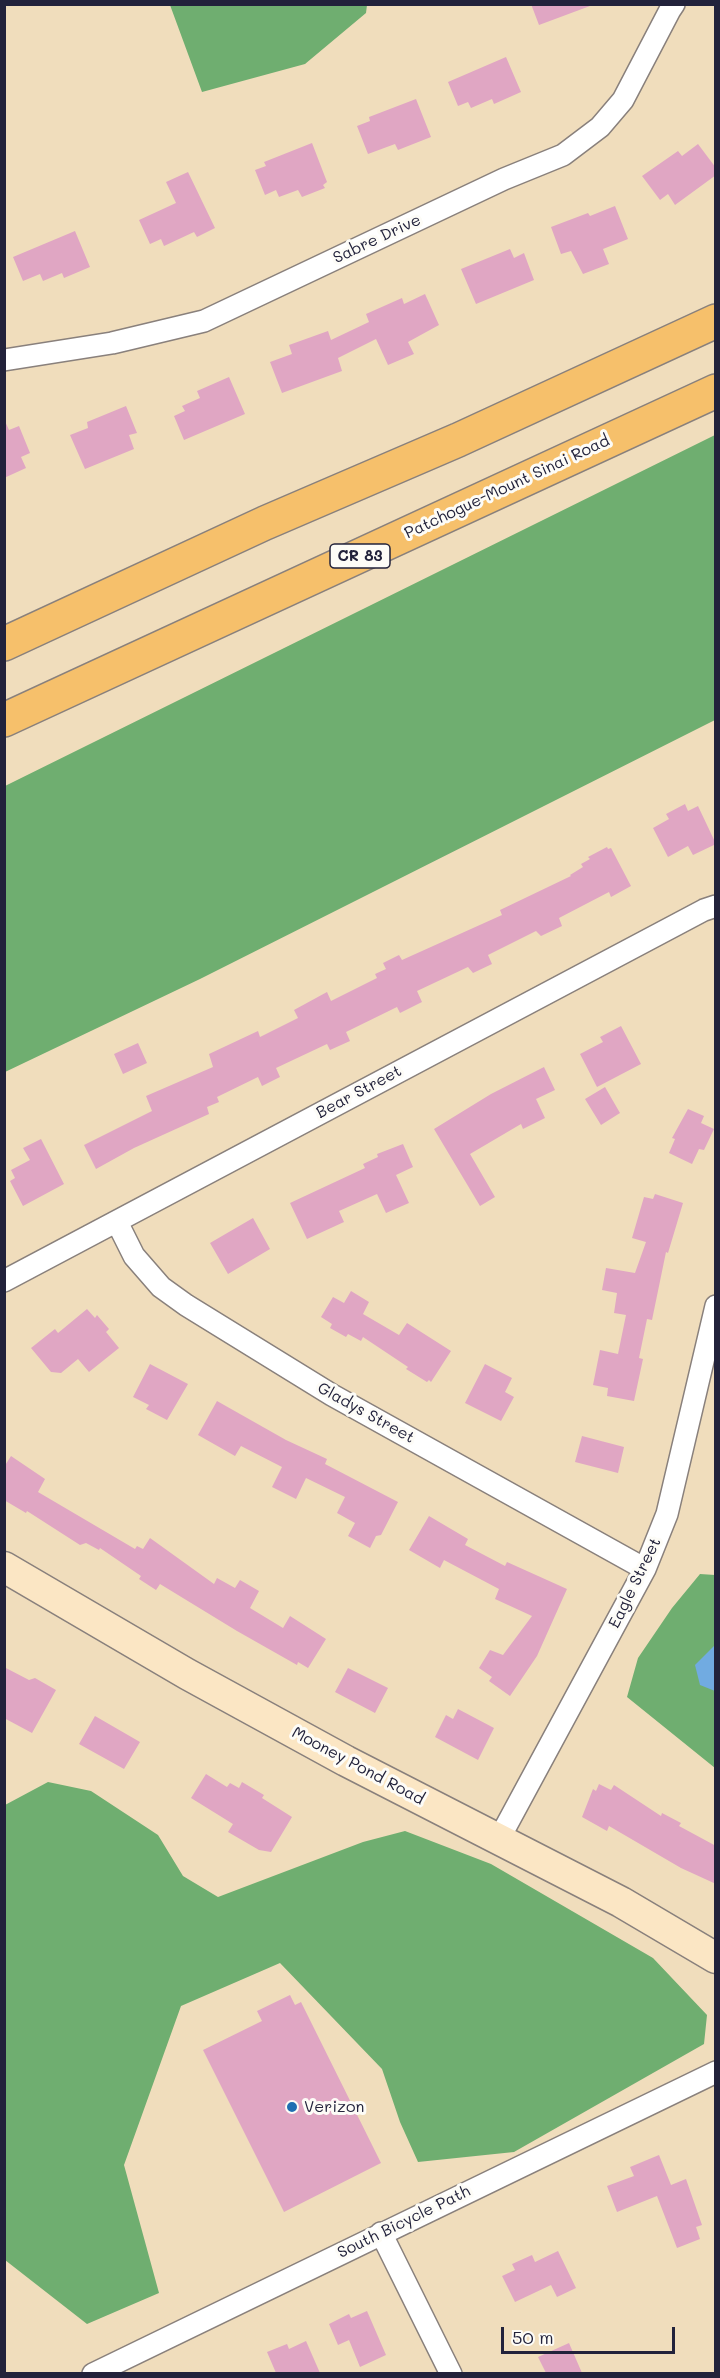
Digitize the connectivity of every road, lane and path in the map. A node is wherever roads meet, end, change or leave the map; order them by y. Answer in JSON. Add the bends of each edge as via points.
{"nodes":[{"id":1,"x":674,"y":4,"type":"edge"},
{"id":2,"x":716,"y":321,"type":"edge"},
{"id":3,"x":4,"y":360,"type":"edge"},
{"id":4,"x":716,"y":391,"type":"edge"},
{"id":5,"x":4,"y":644,"type":"edge"},
{"id":6,"x":4,"y":720,"type":"edge"},
{"id":7,"x":716,"y":906,"type":"edge"},
{"id":8,"x":117,"y":1222,"type":"junction"},
{"id":9,"x":4,"y":1281,"type":"edge"},
{"id":10,"x":716,"y":1306,"type":"edge"},
{"id":11,"x":4,"y":1567,"type":"edge"},
{"id":12,"x":645,"y":1569,"type":"junction"},
{"id":13,"x":499,"y":1839,"type":"junction"},
{"id":14,"x":716,"y":1958,"type":"edge"},
{"id":15,"x":716,"y":2072,"type":"edge"},
{"id":16,"x":381,"y":2233,"type":"junction"},
{"id":17,"x":93,"y":2373,"type":"edge"},
{"id":18,"x":452,"y":2373,"type":"edge"}],
"edges":[{"from":1,"to":3,"type":"street","name":"Sabre Drive","via":[[623,100],[600,127],[563,155],[204,321],[112,343]]},
{"from":2,"to":5,"type":"highway"},
{"from":4,"to":6,"type":"highway","name":"Patchogue-Mount Sinai Road","number":"CR 83"},
{"from":7,"to":8,"type":"street","name":"Bear Street"},
{"from":8,"to":9,"type":"street","name":"Bear Street"},
{"from":8,"to":12,"type":"street","name":"Gladys Street","via":[[134,1256],[161,1287],[186,1305],[332,1395]]},
{"from":10,"to":12,"type":"street","name":"Eagle Street","via":[[666,1514]]},
{"from":11,"to":13,"type":"street","name":"Mooney Pond Road","via":[[346,1761]]},
{"from":12,"to":13,"type":"street","name":"Eagle Street"},
{"from":13,"to":14,"type":"street","name":"Mooney Pond Road","via":[[621,1902]]},
{"from":15,"to":16,"type":"street","name":"South Bicycle Path"},
{"from":16,"to":17,"type":"street","name":"South Bicycle Path"},
{"from":16,"to":18,"type":"street"}]}
